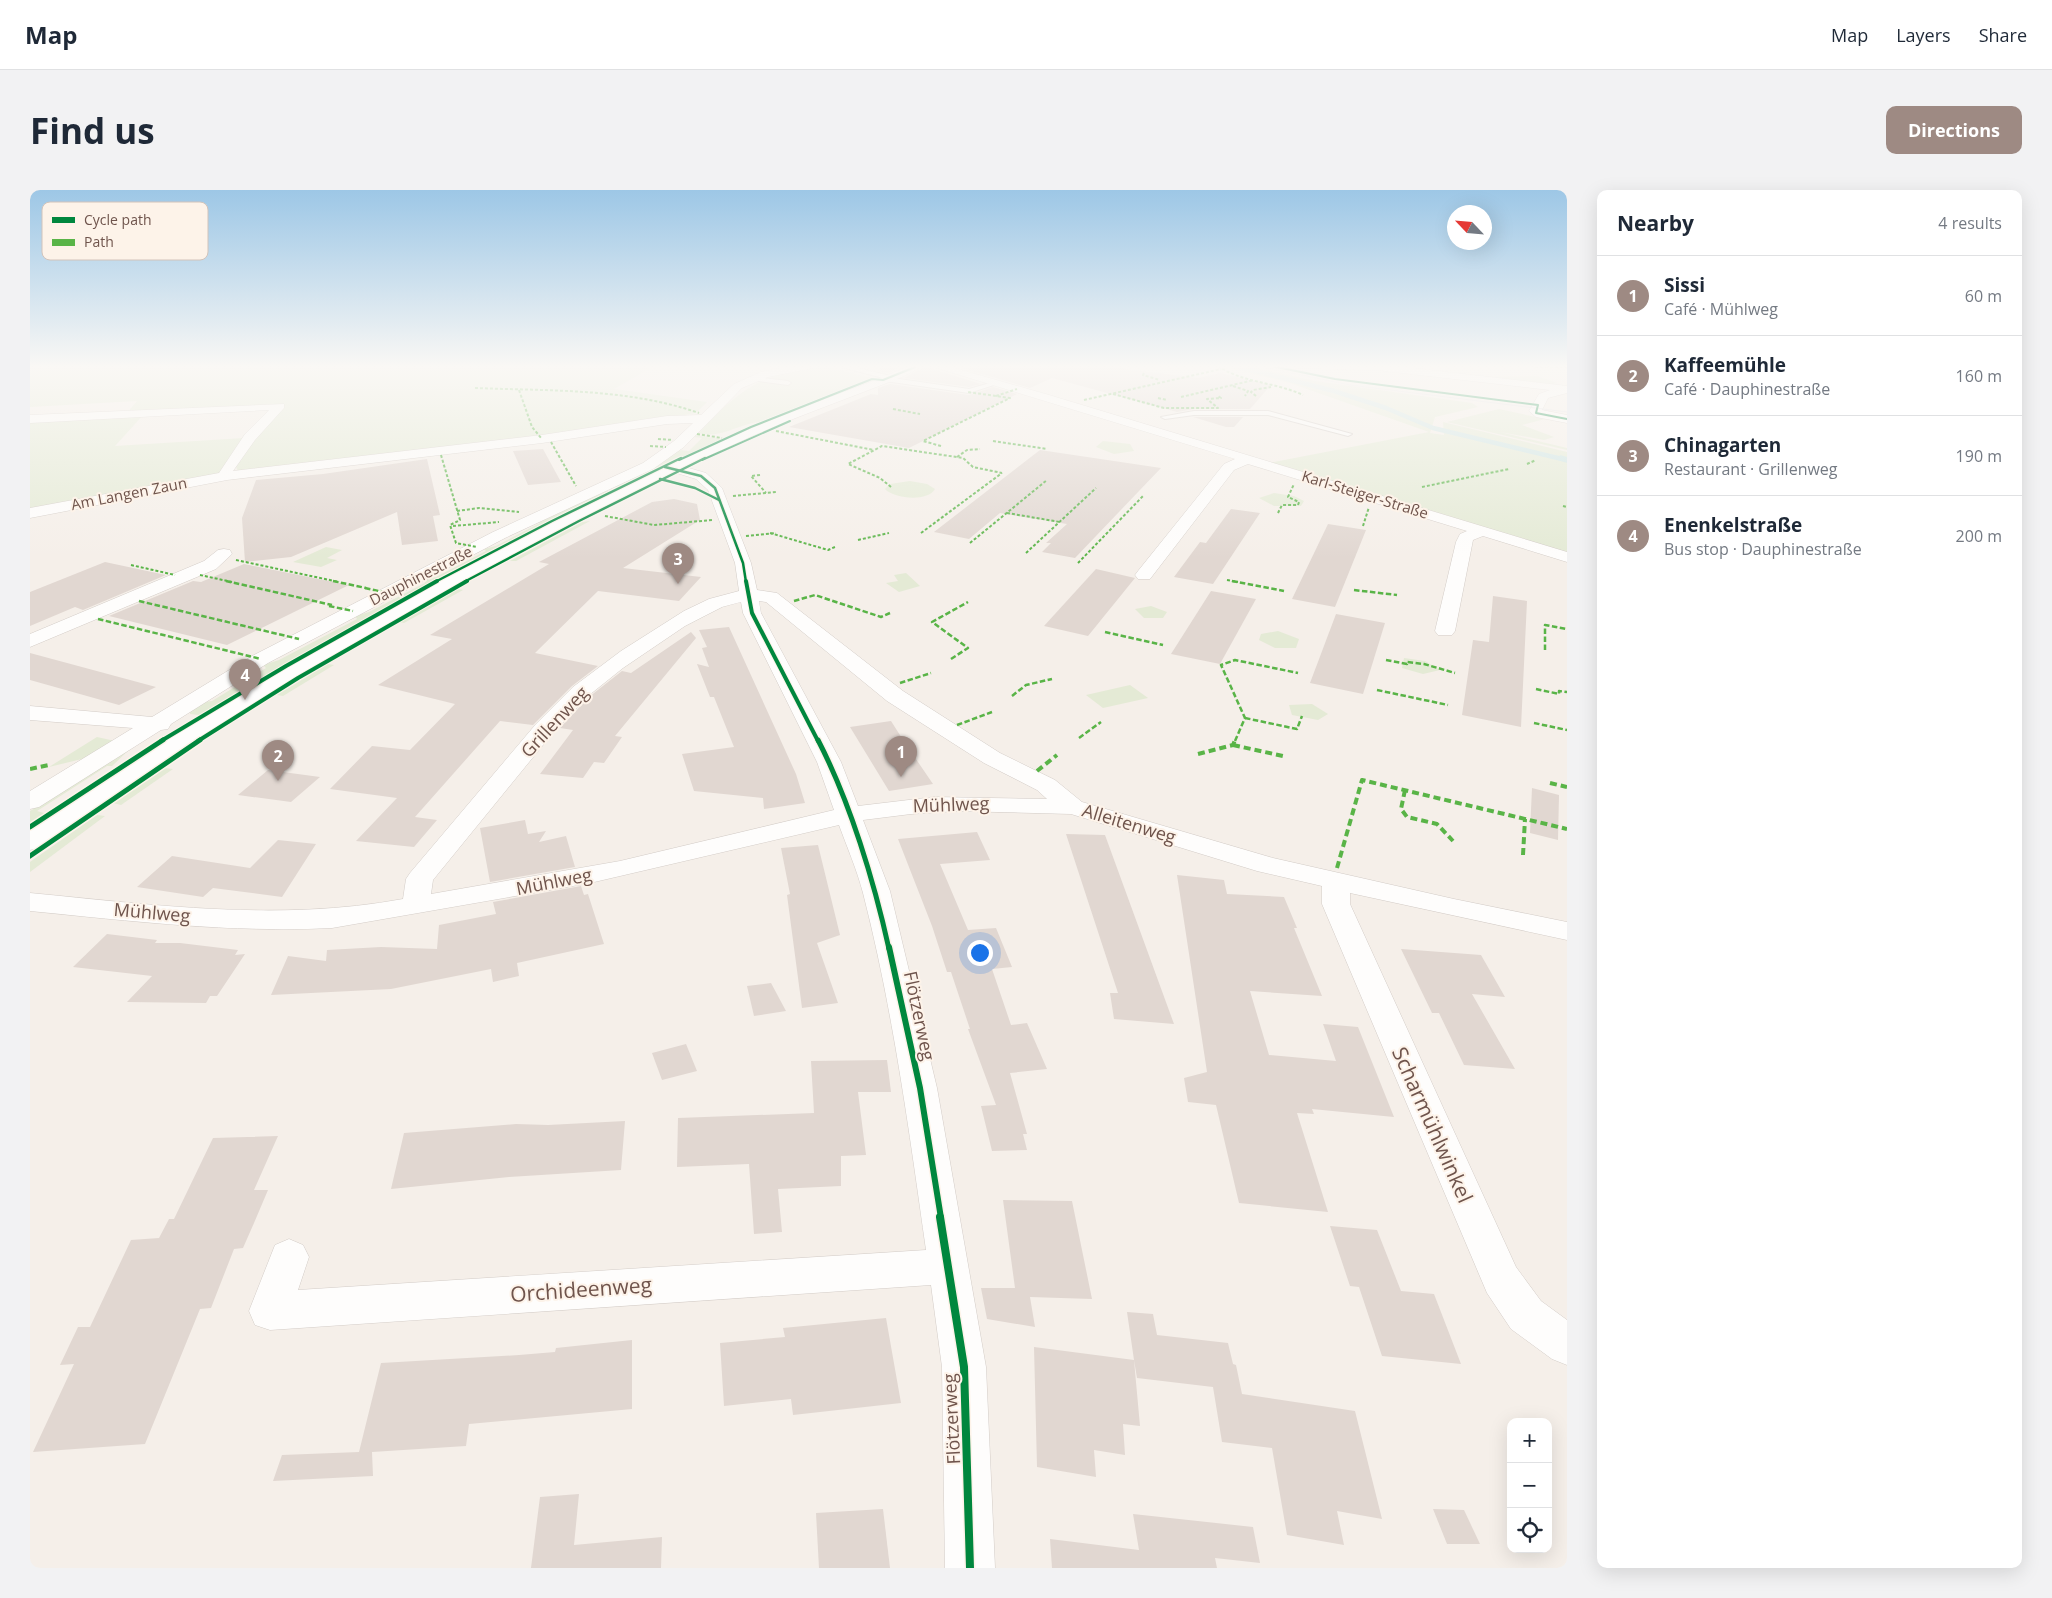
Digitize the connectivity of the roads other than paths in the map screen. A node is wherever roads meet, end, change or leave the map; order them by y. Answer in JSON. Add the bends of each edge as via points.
{"nodes":[{"id":1,"x":257,"y":429,"type":"edge"},
{"id":2,"x":609,"y":429,"type":"edge"},
{"id":3,"x":693,"y":429,"type":"edge"},
{"id":4,"x":759,"y":429,"type":"edge"},
{"id":5,"x":1149,"y":429,"type":"edge"},
{"id":6,"x":1330,"y":429,"type":"edge"},
{"id":7,"x":1348,"y":434,"type":"dead end"},
{"id":8,"x":1247,"y":459,"type":"junction"},
{"id":9,"x":674,"y":468,"type":"junction"},
{"id":10,"x":227,"y":474,"type":"junction"},
{"id":11,"x":654,"y":478,"type":"junction"},
{"id":12,"x":719,"y":500,"type":"junction"},
{"id":13,"x":30,"y":513,"type":"edge"},
{"id":14,"x":1482,"y":532,"type":"junction"},
{"id":15,"x":224,"y":554,"type":"dead end"},
{"id":16,"x":1567,"y":558,"type":"edge"},
{"id":17,"x":1144,"y":575,"type":"dead end"},
{"id":18,"x":747,"y":595,"type":"junction"},
{"id":19,"x":1446,"y":631,"type":"dead end"},
{"id":20,"x":30,"y":642,"type":"edge"},
{"id":21,"x":30,"y":712,"type":"edge"},
{"id":22,"x":154,"y":724,"type":"junction"},
{"id":23,"x":199,"y":729,"type":"junction"},
{"id":24,"x":30,"y":802,"type":"edge"},
{"id":25,"x":1073,"y":807,"type":"junction"},
{"id":26,"x":848,"y":815,"type":"junction"},
{"id":27,"x":30,"y":842,"type":"edge"},
{"id":28,"x":1336,"y":882,"type":"junction"},
{"id":29,"x":30,"y":902,"type":"edge"},
{"id":30,"x":418,"y":905,"type":"junction"},
{"id":31,"x":1567,"y":931,"type":"edge"},
{"id":32,"x":289,"y":1257,"type":"dead end"},
{"id":33,"x":948,"y":1266,"type":"junction"},
{"id":34,"x":1567,"y":1345,"type":"edge"},
{"id":35,"x":970,"y":1568,"type":"edge"}],
"edges":[{"from":1,"to":10,"type":"street"},
{"from":2,"to":10,"type":"street","name":"Am Langen Zaun","via":[[542,440]]},
{"from":3,"to":22,"type":"street","name":"Dauphinestraße","via":[[648,466],[499,535],[337,619],[261,659]]},
{"from":4,"to":9,"type":"street","name":"Dauphinestraße"},
{"from":5,"to":8,"type":"street","name":"Karl-Steiger-Straße"},
{"from":6,"to":7,"type":"lane"},
{"from":8,"to":14,"type":"street","name":"Karl-Steiger-Straße"},
{"from":8,"to":17,"type":"street","via":[[1229,467]]},
{"from":9,"to":11,"type":"street","name":"Dauphinestraße"},
{"from":9,"to":12,"type":"street","name":"Flötzerweg","via":[[709,481]]},
{"from":10,"to":13,"type":"street","name":"Am Langen Zaun"},
{"from":11,"to":12,"type":"street","via":[[695,488]]},
{"from":11,"to":23,"type":"street","name":"Dauphinestraße","via":[[541,534],[377,623]]},
{"from":12,"to":18,"type":"street","name":"Flötzerweg","via":[[743,563]]},
{"from":14,"to":16,"type":"street","name":"Karl-Steiger-Straße"},
{"from":14,"to":19,"type":"street","via":[[1466,537],[1464,542]]},
{"from":15,"to":20,"type":"street","via":[[210,565]]},
{"from":18,"to":25,"type":"street","name":"Alleitenweg","via":[[771,597],[895,696],[992,758],[1046,784]]},
{"from":18,"to":26,"type":"street","name":"Flötzerweg","via":[[752,613],[829,762]]},
{"from":18,"to":30,"type":"street","name":"Grillenweg","via":[[730,597],[686,617],[604,672],[572,700],[420,878],[416,892]]},
{"from":21,"to":22,"type":"street"},
{"from":22,"to":23,"type":"street"},
{"from":22,"to":24,"type":"street","name":"Dauphinestraße"},
{"from":23,"to":27,"type":"street","name":"Dauphinestraße"},
{"from":25,"to":26,"type":"street","name":"Mühlweg","via":[[931,804]]},
{"from":25,"to":28,"type":"street","name":"Alleitenweg","via":[[1259,863]]},
{"from":26,"to":30,"type":"street","name":"Mühlweg","via":[[520,889]]},
{"from":26,"to":33,"type":"street","name":"Flötzerweg","via":[[876,891],[922,1095]]},
{"from":28,"to":31,"type":"street","name":"Alleitenweg"},
{"from":28,"to":34,"type":"street","name":"Scharmühlwinkel","via":[[1336,904],[1501,1280],[1526,1315]]},
{"from":29,"to":30,"type":"street","name":"Mühlweg","via":[[261,920],[332,919]]},
{"from":32,"to":33,"type":"street","name":"Orchideenweg","via":[[270,1311]]},
{"from":33,"to":35,"type":"street","name":"Flötzerweg","via":[[964,1367]]}]}
